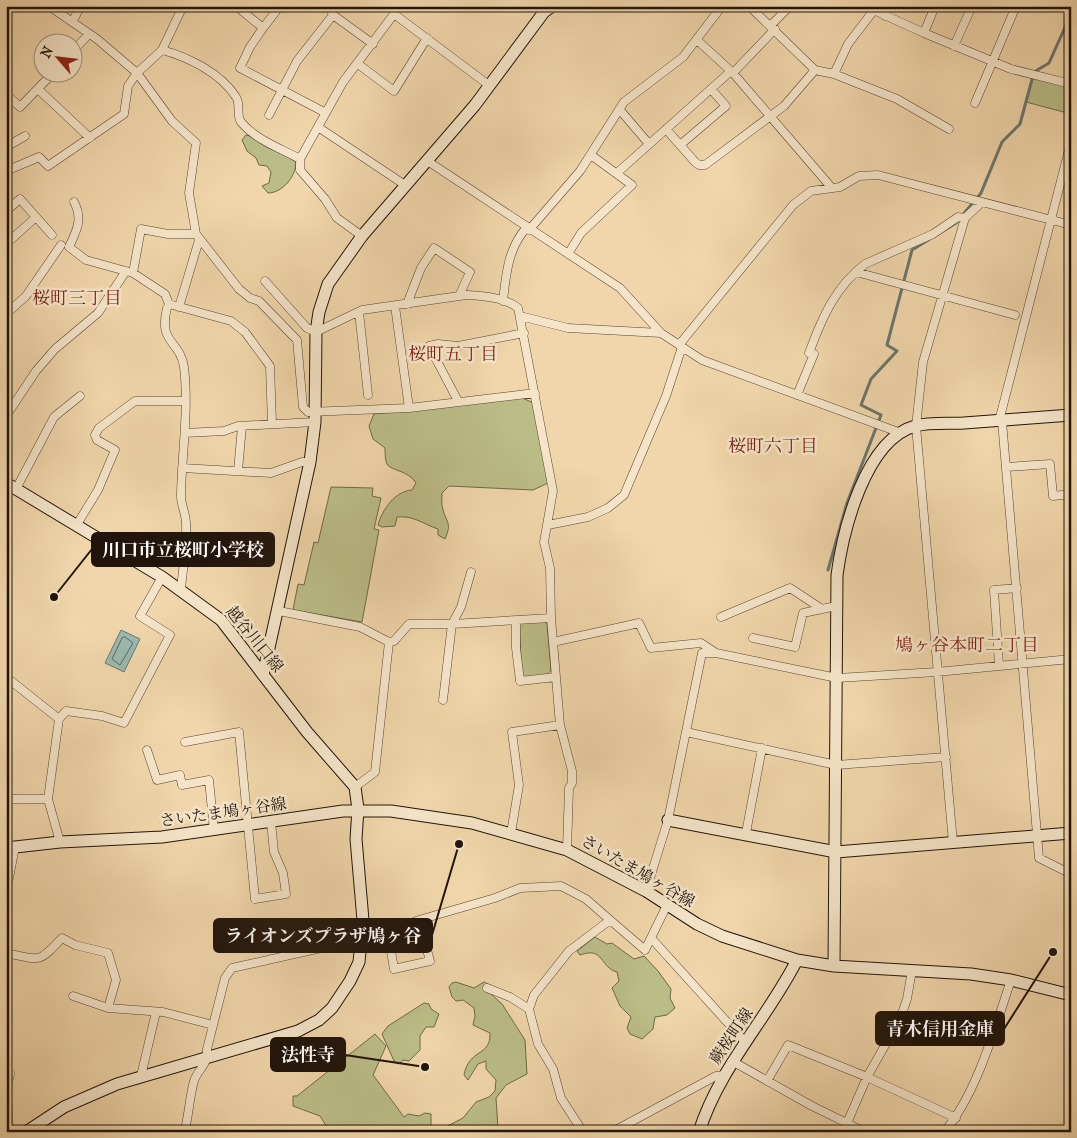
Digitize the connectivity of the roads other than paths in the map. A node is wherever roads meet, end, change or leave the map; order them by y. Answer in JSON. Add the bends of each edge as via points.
{"nodes":[{"id":1,"x":49,"y":6,"type":"edge"},
{"id":2,"x":81,"y":6,"type":"edge"},
{"id":3,"x":183,"y":6,"type":"edge"},
{"id":4,"x":236,"y":6,"type":"edge"},
{"id":5,"x":280,"y":6,"type":"edge"},
{"id":6,"x":329,"y":6,"type":"edge"},
{"id":7,"x":552,"y":6,"type":"edge"},
{"id":8,"x":722,"y":6,"type":"edge"},
{"id":9,"x":750,"y":6,"type":"edge"},
{"id":10,"x":790,"y":6,"type":"edge"},
{"id":11,"x":865,"y":6,"type":"edge"},
{"id":12,"x":890,"y":6,"type":"edge"},
{"id":13,"x":936,"y":6,"type":"edge"},
{"id":14,"x":972,"y":6,"type":"edge"},
{"id":15,"x":1016,"y":6,"type":"edge"},
{"id":16,"x":874,"y":10,"type":"junction"},
{"id":17,"x":333,"y":15,"type":"junction"},
{"id":18,"x":885,"y":16,"type":"junction"},
{"id":19,"x":72,"y":22,"type":"junction"},
{"id":20,"x":773,"y":27,"type":"junction"},
{"id":21,"x":263,"y":28,"type":"junction"},
{"id":22,"x":924,"y":33,"type":"junction"},
{"id":23,"x":89,"y":34,"type":"junction"},
{"id":24,"x":428,"y":38,"type":"junction"},
{"id":25,"x":697,"y":40,"type":"junction"},
{"id":26,"x":82,"y":41,"type":"edge"},
{"id":27,"x":373,"y":44,"type":"junction"},
{"id":28,"x":954,"y":46,"type":"junction"},
{"id":29,"x":162,"y":50,"type":"junction"},
{"id":30,"x":992,"y":61,"type":"junction"},
{"id":31,"x":358,"y":64,"type":"junction"},
{"id":32,"x":815,"y":70,"type":"junction"},
{"id":33,"x":732,"y":72,"type":"junction"},
{"id":34,"x":138,"y":73,"type":"junction"},
{"id":35,"x":834,"y":74,"type":"junction"},
{"id":36,"x":45,"y":82,"type":"edge"},
{"id":37,"x":1071,"y":84,"type":"edge"},
{"id":38,"x":490,"y":86,"type":"junction"},
{"id":39,"x":38,"y":89,"type":"junction"},
{"id":40,"x":711,"y":89,"type":"junction"},
{"id":41,"x":281,"y":90,"type":"junction"},
{"id":42,"x":7,"y":95,"type":"edge"},
{"id":43,"x":975,"y":103,"type":"dead end"},
{"id":44,"x":620,"y":110,"type":"junction"},
{"id":45,"x":326,"y":113,"type":"junction"},
{"id":46,"x":268,"y":115,"type":"dead end"},
{"id":47,"x":771,"y":116,"type":"junction"},
{"id":48,"x":318,"y":127,"type":"junction"},
{"id":49,"x":666,"y":129,"type":"junction"},
{"id":50,"x":949,"y":129,"type":"dead end"},
{"id":51,"x":25,"y":136,"type":"dead end"},
{"id":52,"x":90,"y":138,"type":"junction"},
{"id":53,"x":1071,"y":142,"type":"edge"},
{"id":54,"x":649,"y":144,"type":"junction"},
{"id":55,"x":680,"y":145,"type":"junction"},
{"id":56,"x":6,"y":147,"type":"edge"},
{"id":57,"x":591,"y":155,"type":"junction"},
{"id":58,"x":300,"y":159,"type":"junction"},
{"id":59,"x":426,"y":160,"type":"junction"},
{"id":60,"x":6,"y":171,"type":"edge"},
{"id":61,"x":617,"y":173,"type":"junction"},
{"id":62,"x":405,"y":185,"type":"junction"},
{"id":63,"x":831,"y":187,"type":"junction"},
{"id":64,"x":74,"y":202,"type":"dead end"},
{"id":65,"x":982,"y":202,"type":"junction"},
{"id":66,"x":6,"y":211,"type":"edge"},
{"id":67,"x":35,"y":218,"type":"junction"},
{"id":68,"x":965,"y":218,"type":"junction"},
{"id":69,"x":1050,"y":220,"type":"junction"},
{"id":70,"x":1071,"y":225,"type":"edge"},
{"id":71,"x":528,"y":229,"type":"junction"},
{"id":72,"x":52,"y":236,"type":"dead end"},
{"id":73,"x":362,"y":236,"type":"junction"},
{"id":74,"x":197,"y":237,"type":"junction"},
{"id":75,"x":6,"y":244,"type":"edge"},
{"id":76,"x":61,"y":245,"type":"dead end"},
{"id":77,"x":568,"y":254,"type":"junction"},
{"id":78,"x":129,"y":272,"type":"junction"},
{"id":79,"x":856,"y":272,"type":"junction"},
{"id":80,"x":265,"y":281,"type":"dead end"},
{"id":81,"x":459,"y":296,"type":"junction"},
{"id":82,"x":942,"y":297,"type":"junction"},
{"id":83,"x":503,"y":300,"type":"junction"},
{"id":84,"x":407,"y":304,"type":"junction"},
{"id":85,"x":395,"y":306,"type":"junction"},
{"id":86,"x":179,"y":307,"type":"junction"},
{"id":87,"x":167,"y":308,"type":"dead end"},
{"id":88,"x":358,"y":312,"type":"junction"},
{"id":89,"x":6,"y":314,"type":"edge"},
{"id":90,"x":1015,"y":315,"type":"dead end"},
{"id":91,"x":520,"y":316,"type":"junction"},
{"id":92,"x":316,"y":332,"type":"junction"},
{"id":93,"x":524,"y":333,"type":"junction"},
{"id":94,"x":661,"y":333,"type":"junction"},
{"id":95,"x":681,"y":346,"type":"junction"},
{"id":96,"x":535,"y":394,"type":"junction"},
{"id":97,"x":368,"y":395,"type":"dead end"},
{"id":98,"x":797,"y":395,"type":"junction"},
{"id":99,"x":80,"y":396,"type":"dead end"},
{"id":100,"x":184,"y":400,"type":"junction"},
{"id":101,"x":458,"y":401,"type":"junction"},
{"id":102,"x":409,"y":408,"type":"junction"},
{"id":103,"x":1071,"y":415,"type":"edge"},
{"id":104,"x":6,"y":416,"type":"edge"},
{"id":105,"x":315,"y":418,"type":"junction"},
{"id":106,"x":1001,"y":421,"type":"junction"},
{"id":107,"x":272,"y":424,"type":"junction"},
{"id":108,"x":242,"y":426,"type":"junction"},
{"id":109,"x":916,"y":426,"type":"junction"},
{"id":110,"x":185,"y":433,"type":"junction"},
{"id":111,"x":902,"y":433,"type":"junction"},
{"id":112,"x":310,"y":462,"type":"junction"},
{"id":113,"x":1007,"y":467,"type":"junction"},
{"id":114,"x":182,"y":468,"type":"junction"},
{"id":115,"x":238,"y":471,"type":"junction"},
{"id":116,"x":9,"y":487,"type":"edge"},
{"id":117,"x":1071,"y":494,"type":"edge"},
{"id":118,"x":548,"y":525,"type":"junction"},
{"id":119,"x":76,"y":526,"type":"junction"},
{"id":120,"x":471,"y":572,"type":"dead end"},
{"id":121,"x":162,"y":577,"type":"junction"},
{"id":122,"x":1016,"y":588,"type":"junction"},
{"id":123,"x":181,"y":589,"type":"junction"},
{"id":124,"x":836,"y":606,"type":"junction"},
{"id":125,"x":822,"y":609,"type":"junction"},
{"id":126,"x":279,"y":611,"type":"junction"},
{"id":127,"x":721,"y":617,"type":"dead end"},
{"id":128,"x":551,"y":618,"type":"junction"},
{"id":129,"x":516,"y":621,"type":"junction"},
{"id":130,"x":452,"y":624,"type":"junction"},
{"id":131,"x":753,"y":638,"type":"dead end"},
{"id":132,"x":389,"y":642,"type":"junction"},
{"id":133,"x":553,"y":642,"type":"junction"},
{"id":134,"x":716,"y":654,"type":"junction"},
{"id":135,"x":1071,"y":659,"type":"edge"},
{"id":136,"x":1022,"y":663,"type":"junction"},
{"id":137,"x":999,"y":665,"type":"junction"},
{"id":138,"x":937,"y":672,"type":"junction"},
{"id":139,"x":263,"y":675,"type":"junction"},
{"id":140,"x":6,"y":677,"type":"edge"},
{"id":141,"x":556,"y":677,"type":"junction"},
{"id":142,"x":836,"y":678,"type":"junction"},
{"id":143,"x":442,"y":700,"type":"dead end"},
{"id":144,"x":58,"y":719,"type":"junction"},
{"id":145,"x":560,"y":725,"type":"junction"},
{"id":146,"x":686,"y":732,"type":"junction"},
{"id":147,"x":185,"y":742,"type":"dead end"},
{"id":148,"x":762,"y":748,"type":"junction"},
{"id":149,"x":147,"y":750,"type":"dead end"},
{"id":150,"x":946,"y":757,"type":"junction"},
{"id":151,"x":836,"y":765,"type":"junction"},
{"id":152,"x":355,"y":787,"type":"junction"},
{"id":153,"x":6,"y":799,"type":"edge"},
{"id":154,"x":48,"y":799,"type":"junction"},
{"id":155,"x":358,"y":809,"type":"junction"},
{"id":156,"x":668,"y":820,"type":"junction"},
{"id":157,"x":271,"y":822,"type":"junction"},
{"id":158,"x":249,"y":825,"type":"junction"},
{"id":159,"x":214,"y":830,"type":"junction"},
{"id":160,"x":511,"y":833,"type":"junction"},
{"id":161,"x":1071,"y":833,"type":"edge"},
{"id":162,"x":746,"y":834,"type":"junction"},
{"id":163,"x":1037,"y":836,"type":"junction"},
{"id":164,"x":60,"y":842,"type":"junction"},
{"id":165,"x":953,"y":842,"type":"junction"},
{"id":166,"x":11,"y":847,"type":"edge"},
{"id":167,"x":567,"y":850,"type":"junction"},
{"id":168,"x":836,"y":852,"type":"junction"},
{"id":169,"x":1071,"y":874,"type":"edge"},
{"id":170,"x":646,"y":891,"type":"junction"},
{"id":171,"x":6,"y":892,"type":"edge"},
{"id":172,"x":666,"y":905,"type":"junction"},
{"id":173,"x":419,"y":920,"type":"junction"},
{"id":174,"x":610,"y":920,"type":"junction"},
{"id":175,"x":388,"y":933,"type":"junction"},
{"id":176,"x":363,"y":937,"type":"junction"},
{"id":177,"x":652,"y":939,"type":"junction"},
{"id":178,"x":6,"y":953,"type":"edge"},
{"id":179,"x":797,"y":960,"type":"junction"},
{"id":180,"x":834,"y":966,"type":"junction"},
{"id":181,"x":912,"y":970,"type":"junction"},
{"id":182,"x":1011,"y":980,"type":"junction"},
{"id":183,"x":487,"y":988,"type":"dead end"},
{"id":184,"x":1071,"y":995,"type":"edge"},
{"id":185,"x":73,"y":996,"type":"dead end"},
{"id":186,"x":108,"y":1008,"type":"junction"},
{"id":187,"x":529,"y":1009,"type":"junction"},
{"id":188,"x":156,"y":1012,"type":"junction"},
{"id":189,"x":212,"y":1025,"type":"junction"},
{"id":190,"x":746,"y":1043,"type":"junction"},
{"id":191,"x":208,"y":1058,"type":"junction"},
{"id":192,"x":732,"y":1061,"type":"junction"},
{"id":193,"x":6,"y":1073,"type":"edge"},
{"id":194,"x":724,"y":1075,"type":"junction"},
{"id":195,"x":141,"y":1076,"type":"junction"},
{"id":196,"x":867,"y":1077,"type":"junction"},
{"id":197,"x":767,"y":1081,"type":"junction"},
{"id":198,"x":956,"y":1118,"type":"junction"},
{"id":199,"x":847,"y":1123,"type":"junction"},
{"id":200,"x":622,"y":1129,"type":"edge"},
{"id":201,"x":700,"y":1131,"type":"edge"},
{"id":202,"x":9,"y":1132,"type":"edge"},
{"id":203,"x":26,"y":1132,"type":"edge"},
{"id":204,"x":188,"y":1132,"type":"edge"},
{"id":205,"x":584,"y":1132,"type":"edge"},
{"id":206,"x":612,"y":1132,"type":"edge"},
{"id":207,"x":865,"y":1132,"type":"edge"},
{"id":208,"x":944,"y":1132,"type":"edge"}],
"edges":[{"from":1,"to":19,"type":"street"},
{"from":2,"to":19,"type":"street"},
{"from":3,"to":29,"type":"street"},
{"from":4,"to":21,"type":"street"},
{"from":5,"to":21,"type":"street"},
{"from":6,"to":17,"type":"street"},
{"from":7,"to":38,"type":"street","via":[[544,12]]},
{"from":8,"to":25,"type":"street"},
{"from":9,"to":20,"type":"street"},
{"from":10,"to":20,"type":"street"},
{"from":11,"to":16,"type":"street"},
{"from":12,"to":18,"type":"street"},
{"from":13,"to":22,"type":"street"},
{"from":14,"to":28,"type":"street"},
{"from":15,"to":30,"type":"street"},
{"from":16,"to":18,"type":"street"},
{"from":16,"to":35,"type":"street","via":[[848,44]]},
{"from":17,"to":27,"type":"street"},
{"from":17,"to":41,"type":"street","via":[[297,61]]},
{"from":18,"to":22,"type":"street"},
{"from":19,"to":23,"type":"street"},
{"from":20,"to":32,"type":"street"},
{"from":20,"to":33,"type":"street"},
{"from":21,"to":41,"type":"street","via":[[240,68]]},
{"from":22,"to":28,"type":"street"},
{"from":23,"to":26,"type":"street"},
{"from":23,"to":34,"type":"street"},
{"from":24,"to":27,"type":"street","via":[[394,14]]},
{"from":24,"to":31,"type":"street","via":[[394,91]]},
{"from":24,"to":38,"type":"street"},
{"from":25,"to":33,"type":"street"},
{"from":25,"to":44,"type":"street","via":[[683,57],[624,102]]},
{"from":27,"to":31,"type":"street"},
{"from":28,"to":30,"type":"street"},
{"from":29,"to":34,"type":"street"},
{"from":29,"to":58,"type":"street","via":[[192,61],[214,74],[236,97],[239,120],[256,136]]},
{"from":30,"to":37,"type":"street"},
{"from":30,"to":43,"type":"street"},
{"from":31,"to":45,"type":"street"},
{"from":32,"to":35,"type":"street"},
{"from":32,"to":47,"type":"street"},
{"from":33,"to":40,"type":"street"},
{"from":33,"to":47,"type":"street"},
{"from":34,"to":52,"type":"street","via":[[128,86],[124,114]]},
{"from":34,"to":74,"type":"street","via":[[172,121],[196,143],[189,193]]},
{"from":35,"to":50,"type":"street","via":[[897,99]]},
{"from":36,"to":39,"type":"street"},
{"from":38,"to":59,"type":"street"},
{"from":39,"to":42,"type":"street","via":[[20,107]]},
{"from":39,"to":52,"type":"street"},
{"from":40,"to":49,"type":"street"},
{"from":40,"to":55,"type":"street","via":[[726,106]]},
{"from":41,"to":45,"type":"street"},
{"from":41,"to":46,"type":"street"},
{"from":44,"to":54,"type":"street"},
{"from":44,"to":57,"type":"street"},
{"from":45,"to":48,"type":"street"},
{"from":47,"to":55,"type":"street","via":[[705,165],[699,165]]},
{"from":47,"to":63,"type":"street"},
{"from":48,"to":58,"type":"street"},
{"from":48,"to":62,"type":"street"},
{"from":49,"to":54,"type":"street"},
{"from":49,"to":55,"type":"street"},
{"from":51,"to":56,"type":"street"},
{"from":52,"to":60,"type":"street","via":[[48,166],[39,156]]},
{"from":53,"to":69,"type":"street"},
{"from":54,"to":61,"type":"street"},
{"from":57,"to":61,"type":"street"},
{"from":57,"to":71,"type":"street","via":[[580,172]]},
{"from":58,"to":73,"type":"street","via":[[300,170],[337,218]]},
{"from":59,"to":62,"type":"street"},
{"from":59,"to":71,"type":"street"},
{"from":61,"to":77,"type":"street","via":[[632,185],[581,233]]},
{"from":62,"to":73,"type":"street"},
{"from":63,"to":65,"type":"street","via":[[840,187],[860,176],[878,175]]},
{"from":63,"to":95,"type":"street","via":[[811,191],[793,205]]},
{"from":64,"to":78,"type":"street","via":[[79,212],[78,228],[69,247],[86,260]]},
{"from":65,"to":68,"type":"street"},
{"from":65,"to":69,"type":"street"},
{"from":66,"to":67,"type":"street","via":[[20,199]]},
{"from":67,"to":72,"type":"street"},
{"from":67,"to":75,"type":"street"},
{"from":68,"to":79,"type":"street","via":[[958,217],[932,234],[865,264]]},
{"from":68,"to":82,"type":"street"},
{"from":69,"to":70,"type":"street"},
{"from":69,"to":106,"type":"street"},
{"from":71,"to":77,"type":"street"},
{"from":71,"to":83,"type":"street","via":[[511,252]]},
{"from":73,"to":92,"type":"street","via":[[328,284],[320,305]]},
{"from":74,"to":78,"type":"street","via":[[141,229]]},
{"from":74,"to":86,"type":"street"},
{"from":74,"to":105,"type":"street","via":[[239,289],[259,301],[294,337],[298,345],[303,407]]},
{"from":76,"to":89,"type":"street","via":[[26,296]]},
{"from":77,"to":94,"type":"street","via":[[620,288]]},
{"from":78,"to":86,"type":"street","via":[[165,294],[169,304]]},
{"from":78,"to":104,"type":"street","via":[[98,313],[55,349],[36,371]]},
{"from":79,"to":82,"type":"street"},
{"from":79,"to":98,"type":"street","via":[[822,317],[809,353],[814,354]]},
{"from":80,"to":92,"type":"street","via":[[307,328]]},
{"from":81,"to":83,"type":"street"},
{"from":81,"to":84,"type":"street"},
{"from":81,"to":84,"type":"street","via":[[470,272],[434,248],[421,268]]},
{"from":82,"to":90,"type":"street"},
{"from":82,"to":109,"type":"street","via":[[923,362]]},
{"from":83,"to":91,"type":"street","via":[[518,308]]},
{"from":84,"to":85,"type":"street"},
{"from":85,"to":88,"type":"street"},
{"from":85,"to":102,"type":"street"},
{"from":86,"to":107,"type":"street","via":[[231,321],[245,332],[270,366]]},
{"from":87,"to":100,"type":"street","via":[[163,322],[167,339],[178,351],[183,364]]},
{"from":88,"to":92,"type":"street"},
{"from":88,"to":97,"type":"street"},
{"from":91,"to":93,"type":"street"},
{"from":91,"to":94,"type":"street","via":[[568,328]]},
{"from":92,"to":105,"type":"street"},
{"from":93,"to":96,"type":"street"},
{"from":93,"to":101,"type":"street","via":[[458,346],[429,346]]},
{"from":94,"to":95,"type":"street"},
{"from":95,"to":98,"type":"street","via":[[702,360]]},
{"from":95,"to":118,"type":"street","via":[[666,396],[624,495],[608,508],[588,517]]},
{"from":96,"to":101,"type":"street"},
{"from":96,"to":118,"type":"street","via":[[553,491]]},
{"from":98,"to":111,"type":"street"},
{"from":99,"to":116,"type":"street","via":[[54,417]]},
{"from":100,"to":110,"type":"street"},
{"from":100,"to":119,"type":"street","via":[[135,401],[99,428],[95,435],[97,440],[115,450],[98,490]]},
{"from":101,"to":102,"type":"street"},
{"from":102,"to":105,"type":"street"},
{"from":103,"to":106,"type":"street"},
{"from":105,"to":107,"type":"street"},
{"from":105,"to":112,"type":"street"},
{"from":106,"to":109,"type":"street"},
{"from":106,"to":113,"type":"street"},
{"from":107,"to":108,"type":"street"},
{"from":108,"to":110,"type":"street","via":[[224,431]]},
{"from":108,"to":115,"type":"street"},
{"from":109,"to":111,"type":"street"},
{"from":109,"to":138,"type":"street"},
{"from":110,"to":114,"type":"street"},
{"from":111,"to":124,"type":"street","via":[[879,451],[850,516],[839,558]]},
{"from":112,"to":115,"type":"street","via":[[271,473]]},
{"from":112,"to":126,"type":"street"},
{"from":113,"to":117,"type":"street","via":[[1050,464],[1053,496]]},
{"from":113,"to":122,"type":"street"},
{"from":114,"to":115,"type":"street"},
{"from":114,"to":123,"type":"street","via":[[181,497],[186,522]]},
{"from":116,"to":119,"type":"street","name":"越谷川口線"},
{"from":118,"to":128,"type":"street","via":[[544,542],[550,568]]},
{"from":119,"to":121,"type":"street","name":"越谷川口線"},
{"from":120,"to":130,"type":"street","via":[[461,607]]},
{"from":121,"to":123,"type":"street","name":"越谷川口線"},
{"from":121,"to":144,"type":"street","via":[[140,616],[170,635],[124,723],[66,711]]},
{"from":122,"to":136,"type":"street"},
{"from":122,"to":137,"type":"street","via":[[994,590]]},
{"from":123,"to":139,"type":"street","name":"越谷川口線","via":[[221,620]]},
{"from":124,"to":125,"type":"street"},
{"from":124,"to":142,"type":"street"},
{"from":125,"to":127,"type":"street","via":[[790,588]]},
{"from":125,"to":131,"type":"street","via":[[803,613],[795,647]]},
{"from":126,"to":132,"type":"street","via":[[360,627]]},
{"from":126,"to":139,"type":"street"},
{"from":128,"to":129,"type":"street"},
{"from":128,"to":133,"type":"street"},
{"from":129,"to":130,"type":"street"},
{"from":129,"to":141,"type":"street","via":[[520,681]]},
{"from":130,"to":132,"type":"street","via":[[410,624]]},
{"from":130,"to":143,"type":"street"},
{"from":132,"to":152,"type":"street","via":[[375,772]]},
{"from":133,"to":134,"type":"street","via":[[639,622],[651,648],[701,643]]},
{"from":133,"to":141,"type":"street"},
{"from":134,"to":142,"type":"street"},
{"from":134,"to":146,"type":"street","via":[[702,653]]},
{"from":135,"to":136,"type":"street"},
{"from":136,"to":137,"type":"street"},
{"from":136,"to":163,"type":"street"},
{"from":137,"to":138,"type":"street"},
{"from":138,"to":142,"type":"street"},
{"from":138,"to":150,"type":"street"},
{"from":139,"to":152,"type":"street","name":"越谷川口線","via":[[306,732]]},
{"from":140,"to":144,"type":"street"},
{"from":141,"to":145,"type":"street"},
{"from":142,"to":151,"type":"street"},
{"from":144,"to":154,"type":"street"},
{"from":145,"to":160,"type":"street","via":[[512,732],[519,785]]},
{"from":145,"to":167,"type":"street","via":[[572,771]]},
{"from":146,"to":148,"type":"street"},
{"from":146,"to":156,"type":"street"},
{"from":147,"to":158,"type":"street","via":[[238,732]]},
{"from":148,"to":151,"type":"street"},
{"from":148,"to":162,"type":"street"},
{"from":149,"to":159,"type":"street","via":[[156,780],[180,775],[182,785],[209,780]]},
{"from":150,"to":151,"type":"street"},
{"from":150,"to":165,"type":"street"},
{"from":151,"to":168,"type":"street"},
{"from":152,"to":155,"type":"street"},
{"from":153,"to":154,"type":"street"},
{"from":154,"to":164,"type":"street"},
{"from":155,"to":157,"type":"street","name":"さいたま鳩ヶ谷線"},
{"from":155,"to":160,"type":"street","name":"さいたま鳩ヶ谷線","via":[[391,810]]},
{"from":155,"to":176,"type":"street","via":[[356,839]]},
{"from":156,"to":162,"type":"street"},
{"from":156,"to":170,"type":"street"},
{"from":157,"to":158,"type":"street","name":"さいたま鳩ヶ谷線"},
{"from":157,"to":158,"type":"street","via":[[274,852],[283,873],[286,894],[255,899]]},
{"from":158,"to":159,"type":"street","name":"さいたま鳩ヶ谷線"},
{"from":159,"to":164,"type":"street","name":"さいたま鳩ヶ谷線","via":[[162,837]]},
{"from":160,"to":167,"type":"street","name":"さいたま鳩ヶ谷線"},
{"from":161,"to":163,"type":"street"},
{"from":162,"to":168,"type":"street"},
{"from":163,"to":165,"type":"street"},
{"from":163,"to":169,"type":"street","via":[[1039,858]]},
{"from":164,"to":166,"type":"street","name":"さいたま鳩ヶ谷線"},
{"from":165,"to":168,"type":"street"},
{"from":166,"to":171,"type":"street"},
{"from":167,"to":170,"type":"street","name":"さいたま鳩ヶ谷線"},
{"from":168,"to":180,"type":"street"},
{"from":170,"to":172,"type":"street","name":"さいたま鳩ヶ谷線"},
{"from":172,"to":177,"type":"street"},
{"from":172,"to":179,"type":"street","name":"さいたま鳩ヶ谷線","via":[[722,936]]},
{"from":173,"to":174,"type":"street","via":[[520,888],[540,886],[561,886],[586,899]]},
{"from":173,"to":175,"type":"street"},
{"from":173,"to":175,"type":"street","via":[[430,961],[394,969]]},
{"from":174,"to":177,"type":"street","via":[[645,950]]},
{"from":174,"to":187,"type":"street","via":[[569,951],[534,995]]},
{"from":175,"to":176,"type":"street"},
{"from":176,"to":189,"type":"street","via":[[236,966],[225,978]]},
{"from":176,"to":191,"type":"street","via":[[359,962],[350,981],[332,1008],[319,1020],[298,1031]]},
{"from":177,"to":190,"type":"street"},
{"from":178,"to":186,"type":"street","via":[[36,960],[45,957],[62,938],[75,945],[108,953],[116,980]]},
{"from":179,"to":180,"type":"street","name":"さいたま鳩ヶ谷線"},
{"from":179,"to":190,"type":"street","name":"蕨桜町線"},
{"from":180,"to":181,"type":"street","name":"さいたま鳩ヶ谷線"},
{"from":181,"to":182,"type":"street","name":"さいたま鳩ヶ谷線"},
{"from":181,"to":196,"type":"street","via":[[900,1019]]},
{"from":182,"to":184,"type":"street","name":"さいたま鳩ヶ谷線"},
{"from":182,"to":198,"type":"street","via":[[988,1046]]},
{"from":183,"to":187,"type":"street"},
{"from":185,"to":186,"type":"street"},
{"from":186,"to":188,"type":"street"},
{"from":187,"to":205,"type":"street","via":[[538,1044],[553,1069],[561,1098]]},
{"from":188,"to":189,"type":"street"},
{"from":188,"to":195,"type":"street"},
{"from":189,"to":191,"type":"street"},
{"from":190,"to":192,"type":"street","name":"蕨桜町線"},
{"from":191,"to":195,"type":"street"},
{"from":191,"to":204,"type":"street","via":[[195,1079],[186,1125]]},
{"from":192,"to":194,"type":"street","name":"蕨桜町線"},
{"from":192,"to":197,"type":"street"},
{"from":193,"to":202,"type":"street","via":[[10,1074],[7,1087]]},
{"from":194,"to":200,"type":"street","via":[[716,1076]]},
{"from":194,"to":201,"type":"street","name":"蕨桜町線","via":[[708,1105]]},
{"from":195,"to":203,"type":"street","via":[[64,1107]]},
{"from":196,"to":197,"type":"street","via":[[788,1045]]},
{"from":196,"to":198,"type":"street"},
{"from":196,"to":199,"type":"street"},
{"from":197,"to":199,"type":"street"},
{"from":198,"to":208,"type":"street"},
{"from":199,"to":207,"type":"street"},
{"from":200,"to":206,"type":"street"}]}
